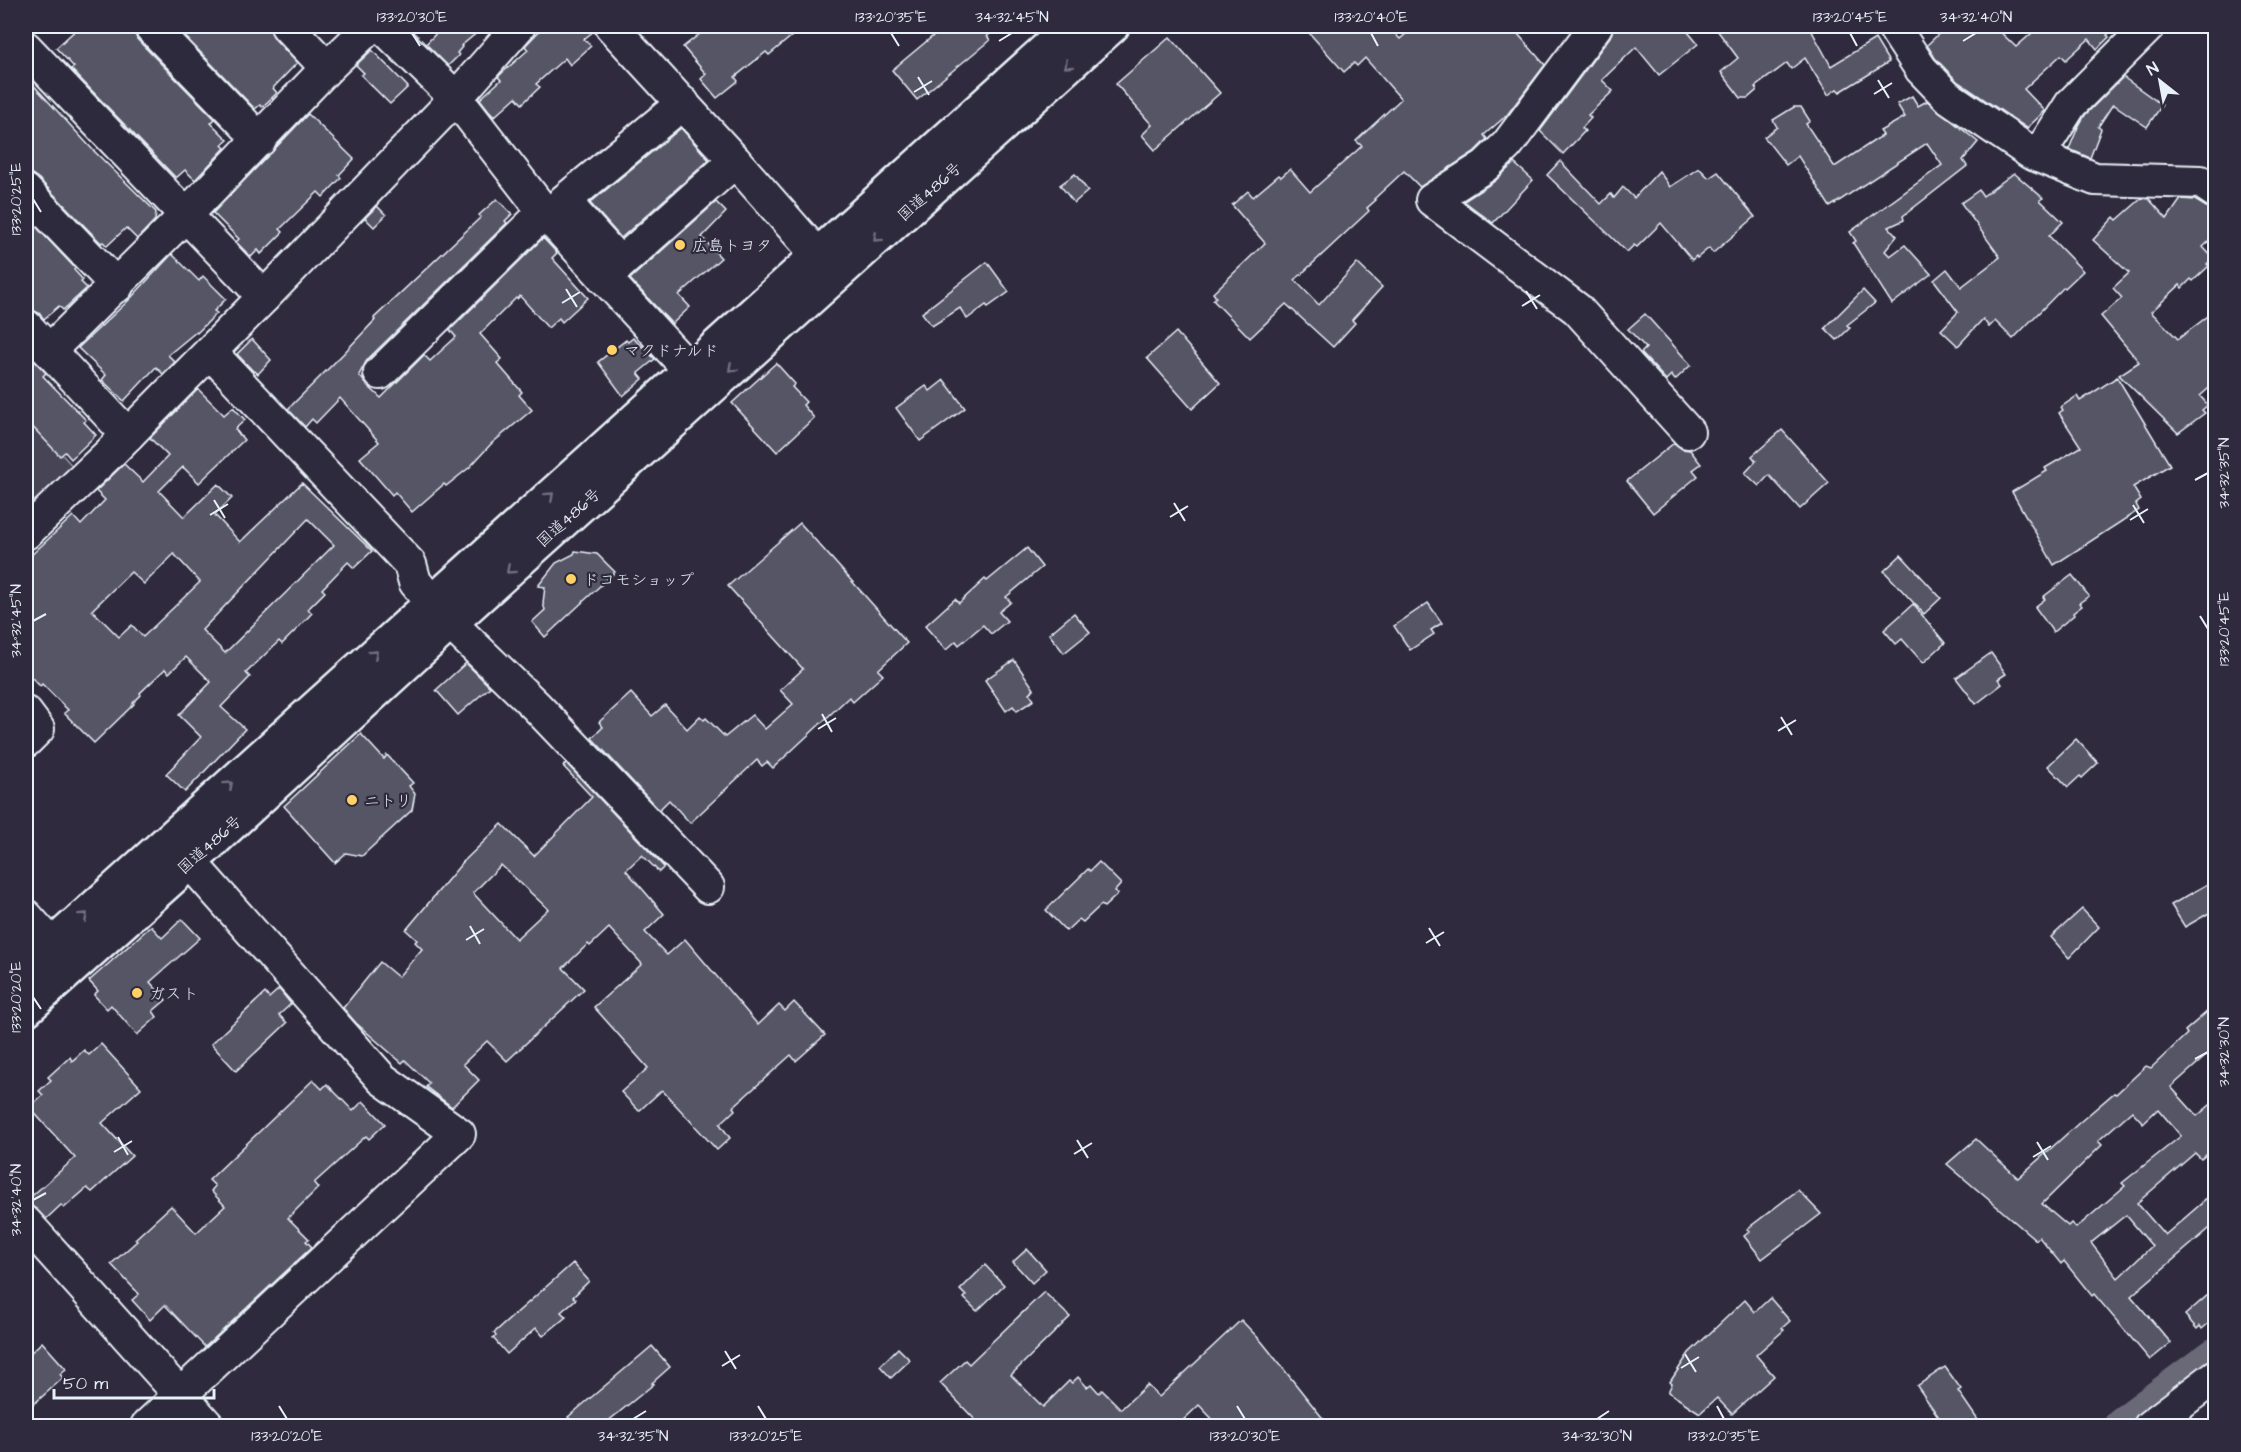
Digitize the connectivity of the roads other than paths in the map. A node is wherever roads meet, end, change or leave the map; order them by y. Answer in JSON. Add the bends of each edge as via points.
{"nodes":[{"id":1,"x":150,"y":26,"type":"edge"},
{"id":2,"x":287,"y":26,"type":"edge"},
{"id":3,"x":371,"y":26,"type":"edge"},
{"id":4,"x":382,"y":26,"type":"edge"},
{"id":5,"x":519,"y":26,"type":"edge"},
{"id":6,"x":611,"y":26,"type":"edge"},
{"id":7,"x":1072,"y":26,"type":"edge"},
{"id":8,"x":1112,"y":26,"type":"edge"},
{"id":9,"x":1596,"y":26,"type":"edge"},
{"id":10,"x":1893,"y":26,"type":"edge"},
{"id":11,"x":2149,"y":26,"type":"edge"},
{"id":12,"x":26,"y":48,"type":"edge"},
{"id":13,"x":327,"y":68,"type":"junction"},
{"id":14,"x":456,"y":98,"type":"junction"},
{"id":15,"x":683,"y":104,"type":"junction"},
{"id":16,"x":260,"y":140,"type":"junction"},
{"id":17,"x":2038,"y":156,"type":"junction"},
{"id":18,"x":735,"y":161,"type":"junction"},
{"id":19,"x":26,"y":190,"type":"edge"},
{"id":20,"x":2216,"y":192,"type":"edge"},
{"id":21,"x":544,"y":212,"type":"junction"},
{"id":22,"x":186,"y":215,"type":"junction"},
{"id":23,"x":826,"y":265,"type":"junction"},
{"id":24,"x":611,"y":271,"type":"junction"},
{"id":25,"x":117,"y":286,"type":"junction"},
{"id":26,"x":264,"y":297,"type":"junction"},
{"id":27,"x":26,"y":326,"type":"edge"},
{"id":28,"x":49,"y":351,"type":"junction"},
{"id":29,"x":210,"y":352,"type":"junction"},
{"id":30,"x":380,"y":373,"type":"dead end"},
{"id":31,"x":698,"y":381,"type":"junction"},
{"id":32,"x":1688,"y":432,"type":"dead end"},
{"id":33,"x":128,"y":435,"type":"junction"},
{"id":34,"x":26,"y":533,"type":"edge"},
{"id":35,"x":441,"y":613,"type":"junction"},
{"id":36,"x":26,"y":713,"type":"edge"},
{"id":37,"x":33,"y":746,"type":"edge"},
{"id":38,"x":190,"y":862,"type":"junction"},
{"id":39,"x":708,"y":887,"type":"dead end"},
{"id":40,"x":26,"y":916,"type":"edge"},
{"id":41,"x":52,"y":945,"type":"junction"},
{"id":42,"x":26,"y":969,"type":"edge"},
{"id":43,"x":26,"y":1009,"type":"edge"},
{"id":44,"x":26,"y":1223,"type":"edge"},
{"id":45,"x":2216,"y":1376,"type":"edge"},
{"id":46,"x":180,"y":1394,"type":"junction"},
{"id":47,"x":2166,"y":1422,"type":"edge"},
{"id":48,"x":147,"y":1426,"type":"edge"},
{"id":49,"x":208,"y":1426,"type":"edge"}],
"edges":[{"from":1,"to":16,"type":"street"},
{"from":2,"to":13,"type":"street"},
{"from":3,"to":13,"type":"street"},
{"from":4,"to":14,"type":"street"},
{"from":5,"to":14,"type":"street"},
{"from":6,"to":15,"type":"street"},
{"from":7,"to":23,"type":"highway","name":"国道486号"},
{"from":8,"to":23,"type":"highway","name":"国道486号","one_way":true},
{"from":9,"to":32,"type":"street","via":[[1507,145],[1485,166],[1432,200],[1577,309]]},
{"from":10,"to":17,"type":"street","via":[[1921,69],[1947,96]]},
{"from":11,"to":17,"type":"street","via":[[2071,104]]},
{"from":12,"to":22,"type":"street"},
{"from":13,"to":16,"type":"street"},
{"from":14,"to":21,"type":"street"},
{"from":14,"to":26,"type":"street"},
{"from":15,"to":18,"type":"street"},
{"from":15,"to":24,"type":"street","via":[[564,201]]},
{"from":16,"to":22,"type":"street"},
{"from":17,"to":20,"type":"street","via":[[2095,179],[2201,182]]},
{"from":18,"to":23,"type":"street"},
{"from":18,"to":24,"type":"street"},
{"from":19,"to":25,"type":"street"},
{"from":21,"to":24,"type":"street"},
{"from":21,"to":30,"type":"street"},
{"from":22,"to":25,"type":"street"},
{"from":22,"to":26,"type":"street"},
{"from":23,"to":31,"type":"highway","name":"国道486号"},
{"from":24,"to":31,"type":"street"},
{"from":25,"to":28,"type":"street"},
{"from":26,"to":29,"type":"street"},
{"from":27,"to":28,"type":"street"},
{"from":28,"to":33,"type":"street"},
{"from":29,"to":33,"type":"street"},
{"from":29,"to":35,"type":"street","via":[[410,564],[415,582]]},
{"from":31,"to":35,"type":"highway","name":"国道486号"},
{"from":33,"to":34,"type":"street"},
{"from":35,"to":38,"type":"highway","name":"国道486号"},
{"from":35,"to":39,"type":"street","via":[[537,706]]},
{"from":41,"to":35,"type":"highway","name":"国道486号","one_way":true},
{"from":36,"to":37,"type":"street","via":[[38,729]]},
{"from":38,"to":43,"type":"highway","name":"国道486号"},
{"from":38,"to":46,"type":"street","via":[[382,1079],[459,1134]]},
{"from":40,"to":41,"type":"street"},
{"from":41,"to":42,"type":"highway","name":"国道486号"},
{"from":44,"to":46,"type":"street"},
{"from":45,"to":47,"type":"street"},
{"from":46,"to":48,"type":"street"},
{"from":46,"to":49,"type":"street"}]}
